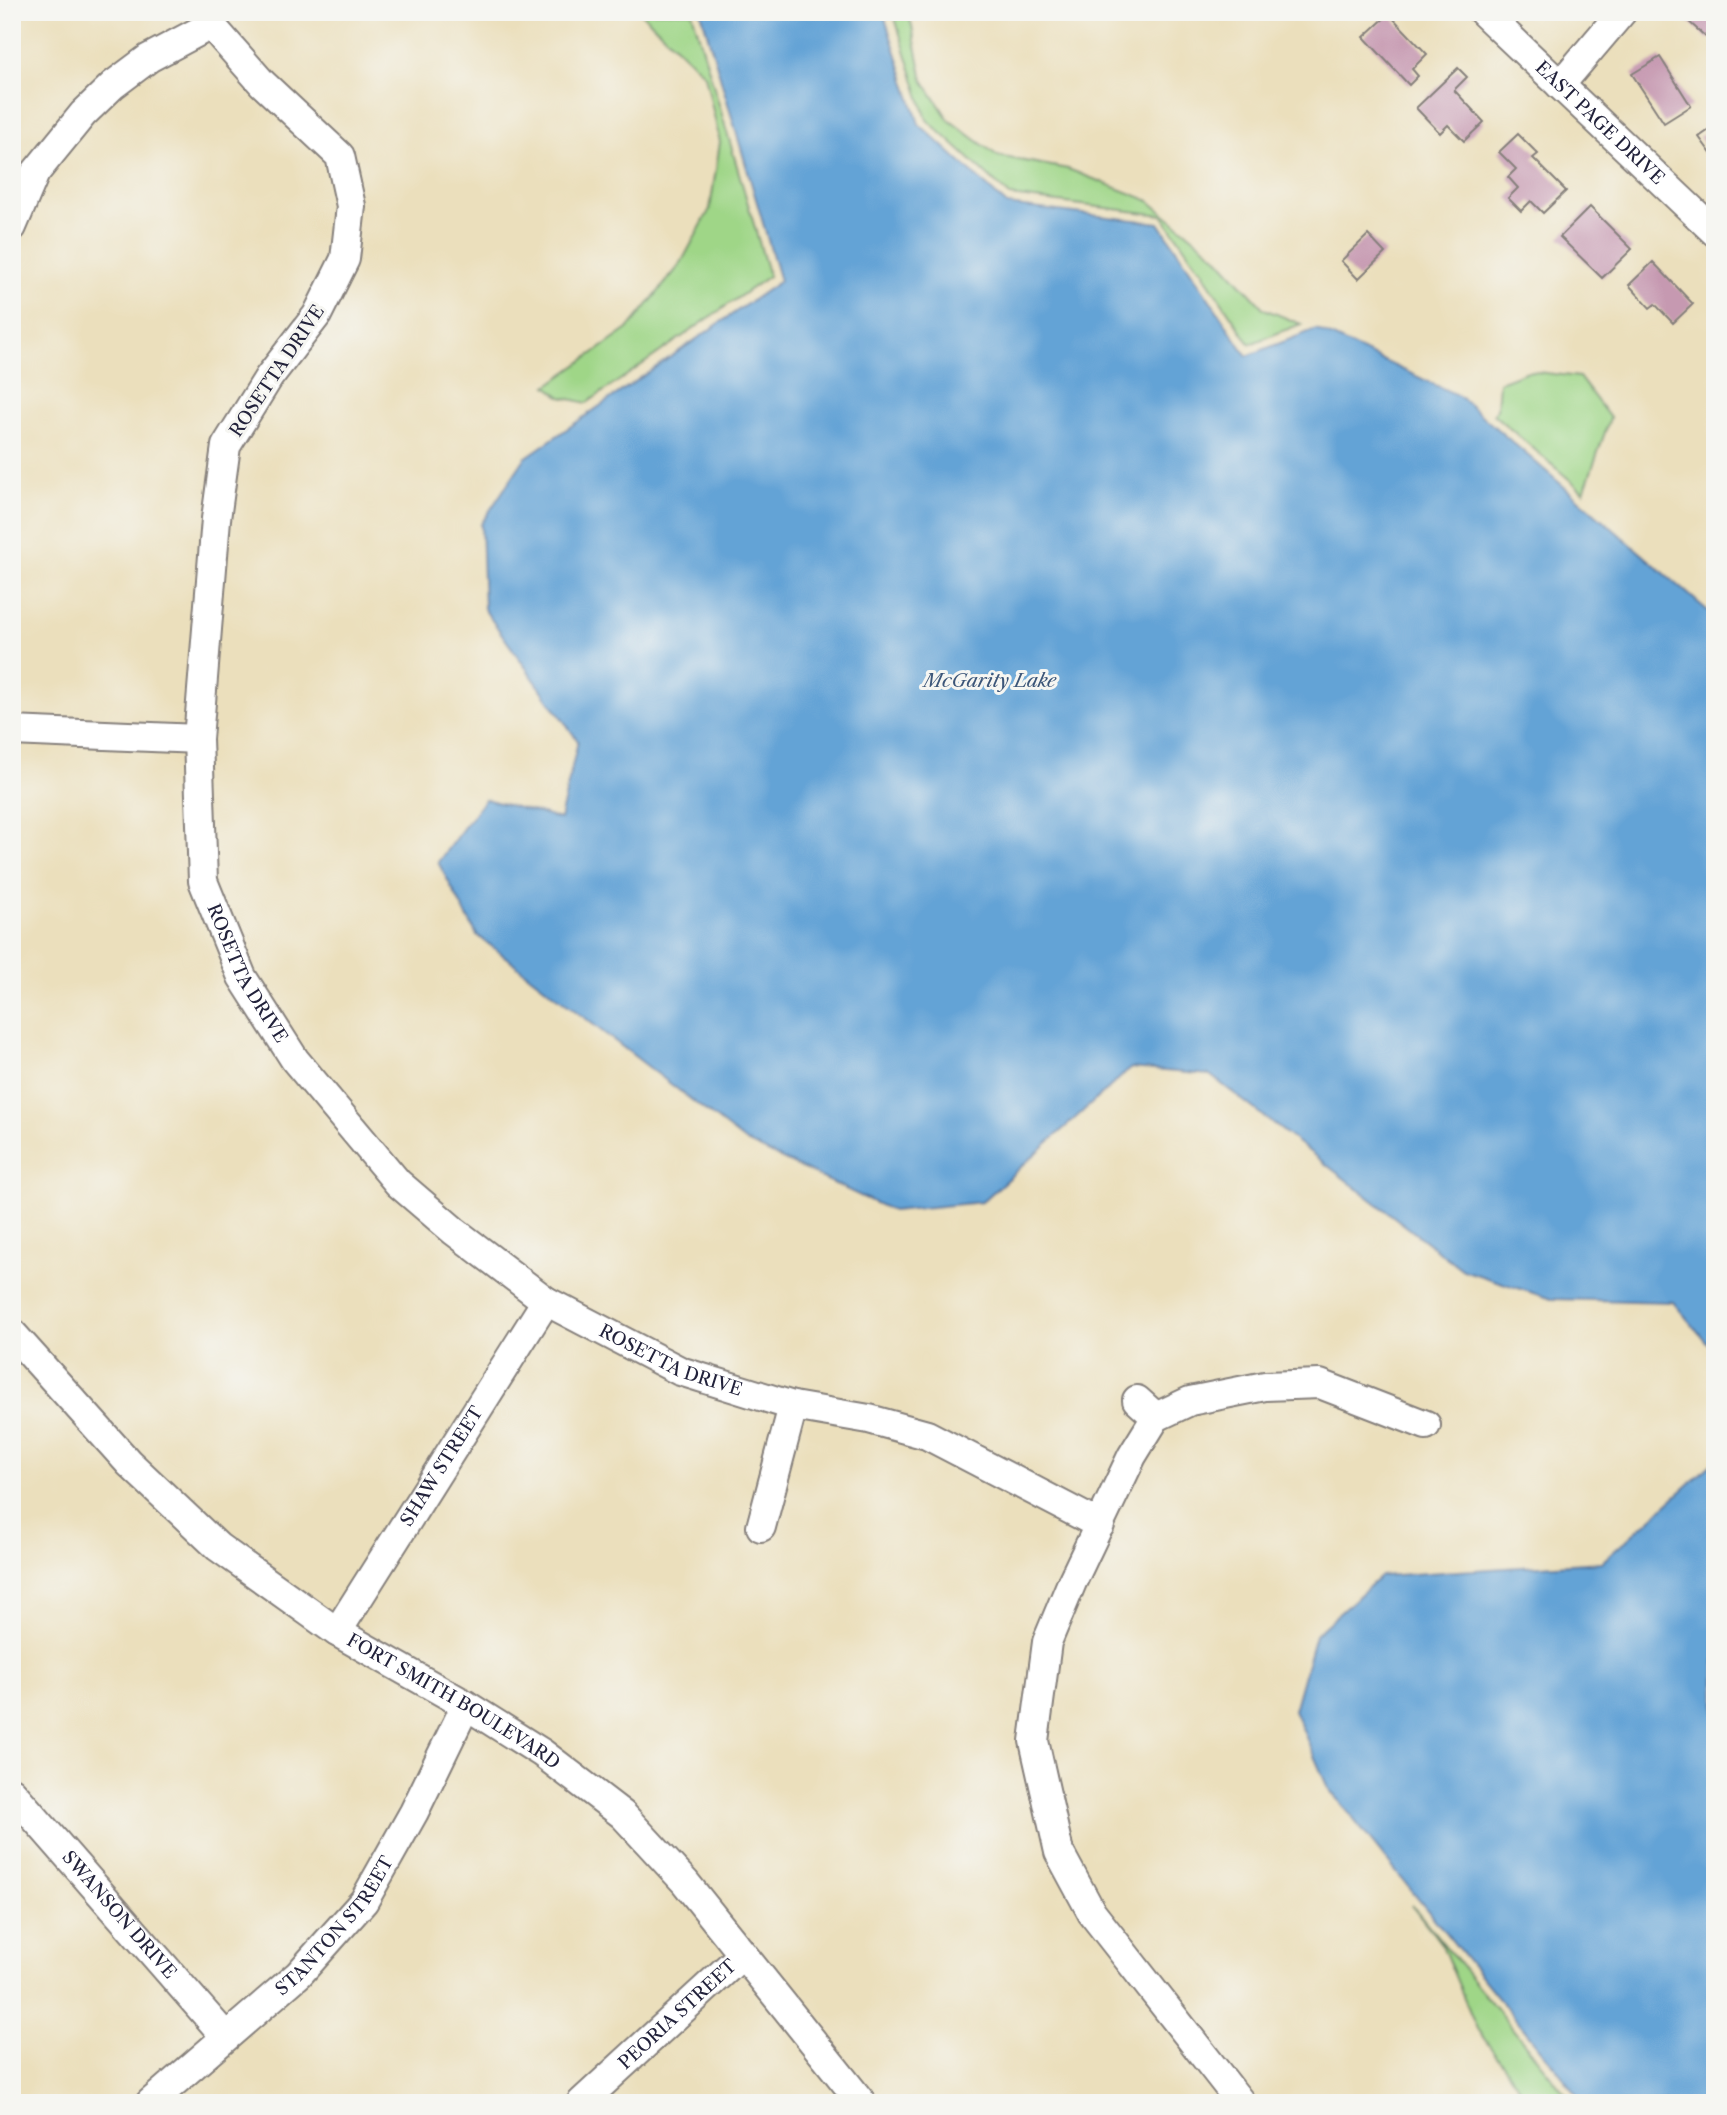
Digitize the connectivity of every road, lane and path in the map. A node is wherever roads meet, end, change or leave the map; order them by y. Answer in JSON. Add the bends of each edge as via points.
{"nodes":[{"id":1,"x":1483,"y":12,"type":"edge"},
{"id":2,"x":1622,"y":12,"type":"edge"},
{"id":3,"x":210,"y":19,"type":"edge"},
{"id":4,"x":1560,"y":85,"type":"junction"},
{"id":5,"x":12,"y":228,"type":"edge"},
{"id":6,"x":1715,"y":232,"type":"edge"},
{"id":7,"x":12,"y":731,"type":"edge"},
{"id":8,"x":198,"y":739,"type":"junction"},
{"id":9,"x":546,"y":1301,"type":"junction"},
{"id":10,"x":12,"y":1333,"type":"edge"},
{"id":11,"x":793,"y":1406,"type":"junction"},
{"id":12,"x":1426,"y":1425,"type":"dead end"},
{"id":13,"x":1100,"y":1525,"type":"junction"},
{"id":14,"x":761,"y":1527,"type":"dead end"},
{"id":15,"x":337,"y":1632,"type":"junction"},
{"id":16,"x":466,"y":1705,"type":"junction"},
{"id":17,"x":12,"y":1792,"type":"edge"},
{"id":18,"x":742,"y":1955,"type":"junction"},
{"id":19,"x":225,"y":2036,"type":"junction"},
{"id":20,"x":150,"y":2103,"type":"edge"},
{"id":21,"x":581,"y":2103,"type":"edge"},
{"id":22,"x":862,"y":2103,"type":"edge"},
{"id":23,"x":1241,"y":2103,"type":"edge"}],
"edges":[{"from":1,"to":4,"type":"street","name":"EAST PAGE DRIVE"},
{"from":2,"to":4,"type":"street"},
{"from":3,"to":5,"type":"street","via":[[149,58],[83,114],[35,173]]},
{"from":3,"to":8,"type":"street","name":"ROSETTA DRIVE","via":[[262,83],[340,156],[351,206],[345,259],[323,304],[226,446]]},
{"from":4,"to":6,"type":"street","name":"EAST PAGE DRIVE"},
{"from":7,"to":8,"type":"street"},
{"from":8,"to":9,"type":"street","name":"ROSETTA DRIVE","via":[[203,881],[242,977],[295,1060],[398,1183]]},
{"from":9,"to":11,"type":"street","name":"ROSETTA DRIVE","via":[[680,1371]]},
{"from":9,"to":15,"type":"street","name":"SHAW STREET"},
{"from":10,"to":15,"type":"street","name":"FORT SMITH BOULEVARD","via":[[129,1463],[218,1547]]},
{"from":11,"to":13,"type":"street","name":"ROSETTA DRIVE","via":[[927,1435]]},
{"from":11,"to":14,"type":"street"},
{"from":12,"to":13,"type":"street","via":[[1320,1384],[1265,1386],[1146,1408],[1132,1456]]},
{"from":13,"to":23,"type":"street","via":[[1047,1642],[1034,1741],[1045,1797],[1059,1852],[1092,1913]]},
{"from":15,"to":16,"type":"street","name":"FORT SMITH BOULEVARD"},
{"from":16,"to":18,"type":"street","name":"FORT SMITH BOULEVARD","via":[[542,1753],[623,1815],[685,1882]]},
{"from":16,"to":19,"type":"street","name":"STANTON STREET","via":[[414,1812],[364,1900],[299,1974]]},
{"from":17,"to":19,"type":"street","name":"SWANSON DRIVE"},
{"from":18,"to":21,"type":"street","name":"PEORIA STREET"},
{"from":18,"to":22,"type":"street","name":"FORT SMITH BOULEVARD"},
{"from":19,"to":20,"type":"street","name":"STANTON STREET"}]}
